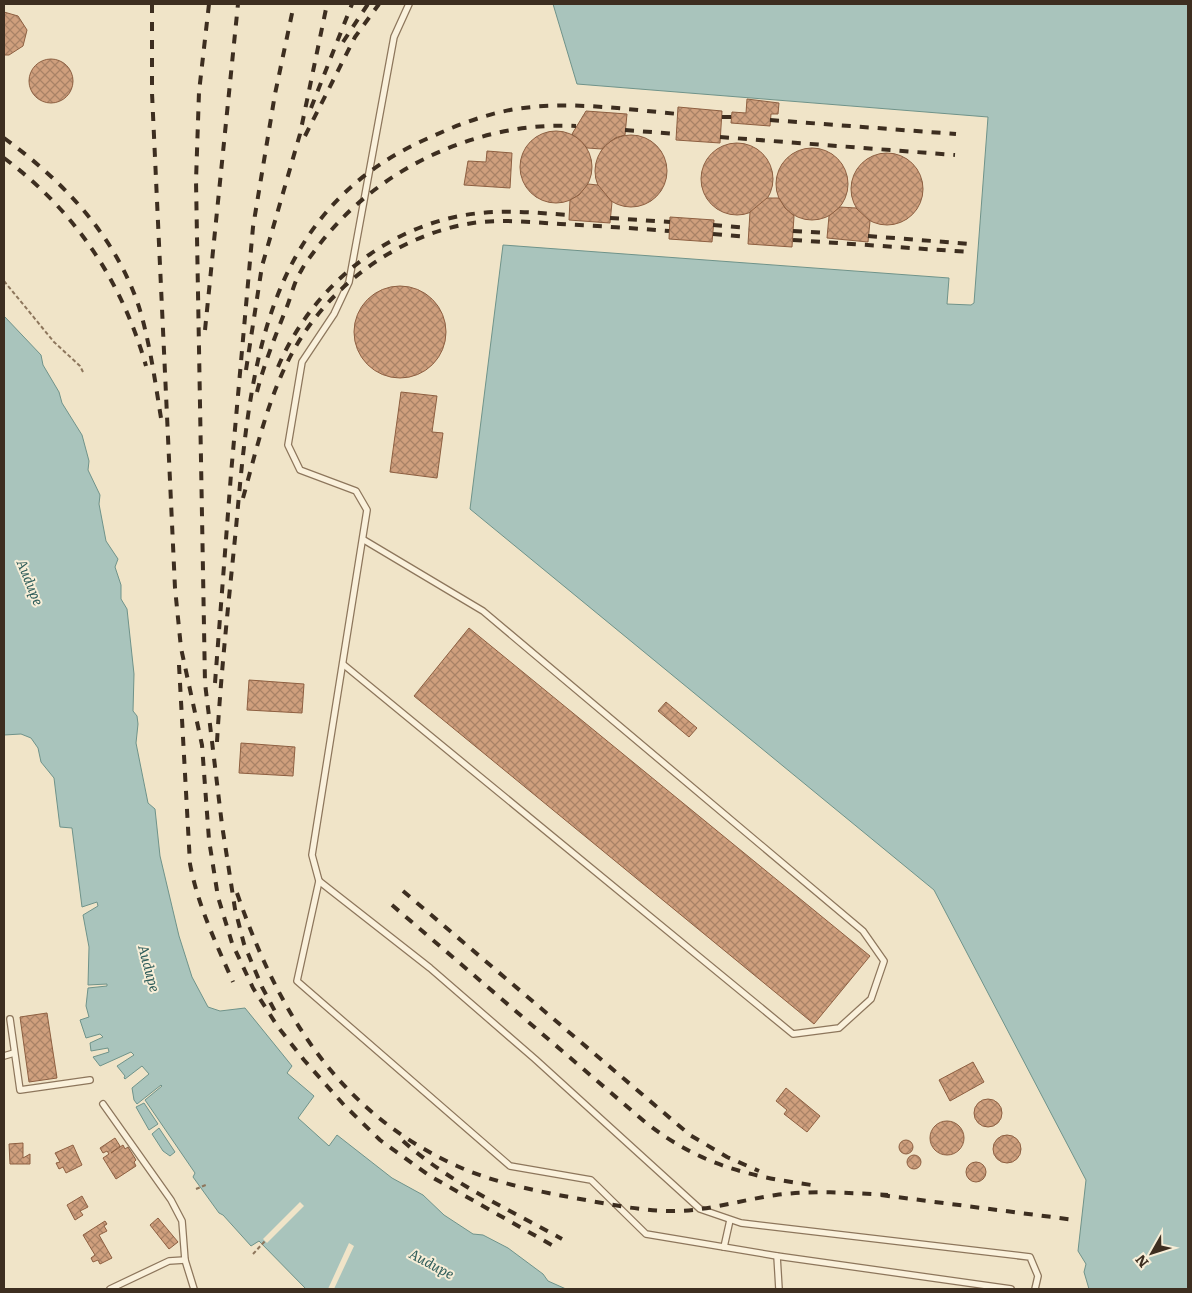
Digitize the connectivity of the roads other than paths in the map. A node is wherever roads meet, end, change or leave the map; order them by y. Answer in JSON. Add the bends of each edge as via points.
{"nodes":[{"id":1,"x":409,"y":4,"type":"edge"},
{"id":2,"x":364,"y":540,"type":"junction"},
{"id":3,"x":344,"y":665,"type":"junction"},
{"id":4,"x":319,"y":881,"type":"junction"},
{"id":5,"x":10,"y":1018,"type":"dead end"},
{"id":6,"x":14,"y":1053,"type":"junction"},
{"id":7,"x":4,"y":1056,"type":"edge"},
{"id":8,"x":90,"y":1080,"type":"dead end"},
{"id":9,"x":103,"y":1104,"type":"dead end"},
{"id":10,"x":730,"y":1220,"type":"junction"},
{"id":11,"x":724,"y":1247,"type":"junction"},
{"id":12,"x":777,"y":1256,"type":"junction"},
{"id":13,"x":185,"y":1260,"type":"junction"},
{"id":14,"x":110,"y":1289,"type":"edge"},
{"id":15,"x":194,"y":1289,"type":"edge"},
{"id":16,"x":779,"y":1289,"type":"edge"},
{"id":17,"x":1011,"y":1289,"type":"edge"},
{"id":18,"x":1035,"y":1289,"type":"edge"}],
"edges":[{"from":1,"to":2,"type":"lane","via":[[394,37],[349,282],[334,314],[302,362],[288,445],[300,470],[356,491],[367,510]]},
{"from":2,"to":3,"type":"lane"},
{"from":2,"to":3,"type":"lane","via":[[482,611],[862,931],[884,961],[871,999],[839,1028],[793,1034]]},
{"from":3,"to":4,"type":"lane","via":[[312,855]]},
{"from":4,"to":10,"type":"lane","via":[[430,968],[700,1209]]},
{"from":4,"to":11,"type":"lane","via":[[297,981],[510,1166],[591,1180],[646,1234]]},
{"from":5,"to":6,"type":"lane"},
{"from":6,"to":7,"type":"lane"},
{"from":6,"to":8,"type":"lane","via":[[20,1090]]},
{"from":9,"to":13,"type":"lane","via":[[172,1200],[182,1221]]},
{"from":10,"to":11,"type":"lane"},
{"from":10,"to":18,"type":"lane","via":[[1030,1258],[1038,1276]]},
{"from":11,"to":12,"type":"lane"},
{"from":12,"to":16,"type":"lane"},
{"from":12,"to":17,"type":"lane"},
{"from":13,"to":14,"type":"lane","via":[[169,1261]]},
{"from":13,"to":15,"type":"lane"}]}
